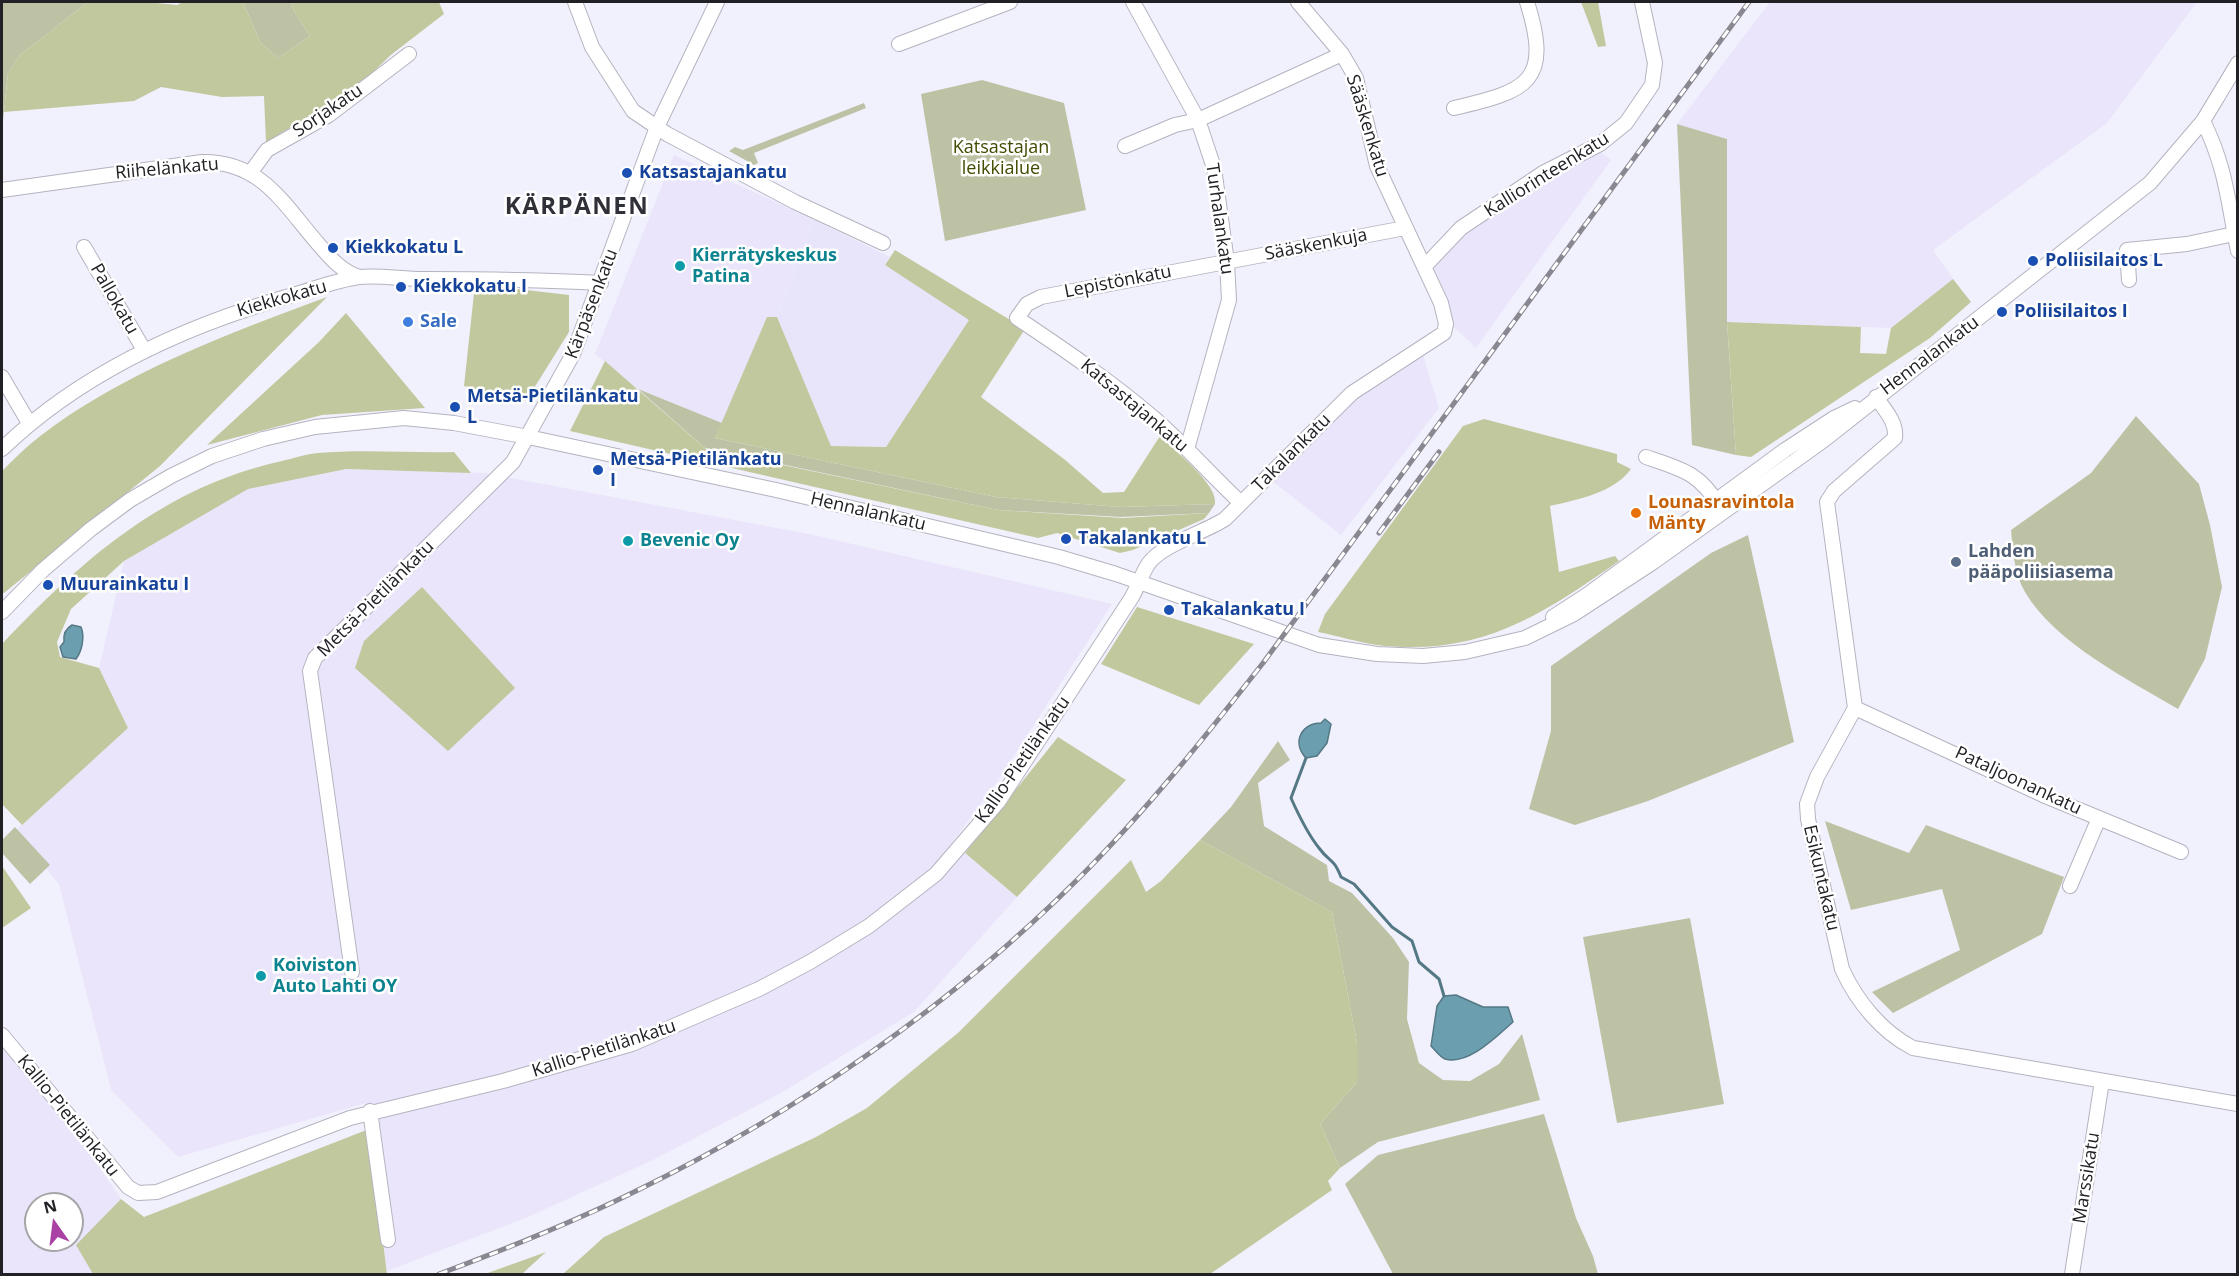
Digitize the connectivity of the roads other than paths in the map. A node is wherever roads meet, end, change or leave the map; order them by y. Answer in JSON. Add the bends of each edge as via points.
{"nodes":[{"id":1,"x":575,"y":2,"type":"edge"},
{"id":2,"x":717,"y":2,"type":"edge"},
{"id":3,"x":1010,"y":2,"type":"edge"},
{"id":4,"x":1133,"y":2,"type":"edge"},
{"id":5,"x":1298,"y":2,"type":"edge"},
{"id":6,"x":1527,"y":2,"type":"edge"},
{"id":7,"x":1642,"y":2,"type":"edge"},
{"id":8,"x":899,"y":44,"type":"dead end"},
{"id":9,"x":409,"y":54,"type":"dead end"},
{"id":10,"x":1342,"y":54,"type":"junction"},
{"id":11,"x":2238,"y":63,"type":"edge"},
{"id":12,"x":1454,"y":108,"type":"dead end"},
{"id":13,"x":1198,"y":120,"type":"junction"},
{"id":14,"x":2203,"y":121,"type":"junction"},
{"id":15,"x":657,"y":127,"type":"junction"},
{"id":16,"x":1125,"y":146,"type":"dead end"},
{"id":17,"x":251,"y":172,"type":"junction"},
{"id":18,"x":2232,"y":177,"type":"edge"},
{"id":19,"x":2,"y":190,"type":"edge"},
{"id":20,"x":1405,"y":228,"type":"junction"},
{"id":21,"x":2234,"y":234,"type":"junction"},
{"id":22,"x":883,"y":243,"type":"dead end"},
{"id":23,"x":84,"y":247,"type":"dead end"},
{"id":24,"x":2238,"y":251,"type":"edge"},
{"id":25,"x":1227,"y":262,"type":"junction"},
{"id":26,"x":1424,"y":267,"type":"junction"},
{"id":27,"x":359,"y":277,"type":"junction"},
{"id":28,"x":2128,"y":280,"type":"dead end"},
{"id":29,"x":601,"y":283,"type":"junction"},
{"id":30,"x":1017,"y":318,"type":"joint"},
{"id":31,"x":1446,"y":324,"type":"joint"},
{"id":32,"x":144,"y":350,"type":"junction"},
{"id":33,"x":2,"y":377,"type":"edge"},
{"id":34,"x":1875,"y":397,"type":"junction"},
{"id":35,"x":29,"y":423,"type":"junction"},
{"id":36,"x":528,"y":437,"type":"junction"},
{"id":37,"x":2,"y":449,"type":"edge"},
{"id":38,"x":1187,"y":449,"type":"junction"},
{"id":39,"x":1646,"y":457,"type":"dead end"},
{"id":40,"x":1241,"y":503,"type":"junction"},
{"id":41,"x":1720,"y":506,"type":"junction"},
{"id":42,"x":1140,"y":582,"type":"junction"},
{"id":43,"x":2,"y":612,"type":"edge"},
{"id":44,"x":1855,"y":708,"type":"junction"},
{"id":45,"x":2098,"y":818,"type":"junction"},
{"id":46,"x":2181,"y":852,"type":"dead end"},
{"id":47,"x":2070,"y":886,"type":"dead end"},
{"id":48,"x":352,"y":972,"type":"dead end"},
{"id":49,"x":2,"y":1035,"type":"edge"},
{"id":50,"x":2102,"y":1081,"type":"junction"},
{"id":51,"x":2238,"y":1104,"type":"edge"},
{"id":52,"x":370,"y":1112,"type":"junction"},
{"id":53,"x":388,"y":1240,"type":"dead end"},
{"id":54,"x":2072,"y":1275,"type":"edge"}],
"edges":[{"from":1,"to":15,"type":"street","via":[[592,47],[610,79],[633,111]]},
{"from":2,"to":15,"type":"street","name":"Kärpäsenkatu"},
{"from":3,"to":8,"type":"street"},
{"from":4,"to":13,"type":"street","name":"Turhalankatu"},
{"from":5,"to":10,"type":"street","name":"Sääskenkatu"},
{"from":6,"to":12,"type":"street","via":[[1536,31],[1536,67],[1529,79],[1512,91]]},
{"from":7,"to":26,"type":"street","name":"Kalliorinteenkatu","via":[[1655,63],[1652,86],[1626,123],[1600,144],[1543,173],[1461,228]]},
{"from":9,"to":17,"type":"street","name":"Sorjakatu","via":[[329,114],[267,150]]},
{"from":10,"to":13,"type":"street"},
{"from":10,"to":20,"type":"street","name":"Sääskenkatu","via":[[1356,78],[1377,166]]},
{"from":11,"to":14,"type":"street","name":"Hennalankatu"},
{"from":13,"to":16,"type":"street","via":[[1175,125]]},
{"from":13,"to":25,"type":"street","name":"Turhalankatu","via":[[1214,168]]},
{"from":14,"to":18,"type":"street"},
{"from":14,"to":34,"type":"street","name":"Hennalankatu","via":[[2150,183]]},
{"from":15,"to":22,"type":"street","via":[[795,202]]},
{"from":15,"to":29,"type":"street","name":"Kärpäsenkatu"},
{"from":17,"to":19,"type":"street","name":"Riihelänkatu","via":[[218,162],[202,162]]},
{"from":17,"to":27,"type":"street","name":"Riihelänkatu","via":[[338,266]]},
{"from":18,"to":21,"type":"street"},
{"from":20,"to":25,"type":"street","name":"Sääskenkuja"},
{"from":20,"to":26,"type":"street","name":"Sääskenkatu"},
{"from":21,"to":24,"type":"street"},
{"from":21,"to":28,"type":"street","via":[[2127,250]]},
{"from":23,"to":32,"type":"street","name":"Pallokatu"},
{"from":25,"to":30,"type":"street","name":"Lepistönkatu","via":[[1041,297],[1027,304]]},
{"from":25,"to":38,"type":"street","name":"Turhalankatu","via":[[1229,300]]},
{"from":26,"to":31,"type":"street","name":"Sääskenkatu"},
{"from":27,"to":29,"type":"street","name":"Kiekkokatu"},
{"from":27,"to":32,"type":"street","name":"Kiekkokatu","via":[[215,320]]},
{"from":29,"to":36,"type":"street","name":"Kärpäsenkatu","via":[[573,354]]},
{"from":30,"to":38,"type":"street","name":"Katsastajankatu","via":[[1092,369]]},
{"from":31,"to":40,"type":"street","name":"Takalankatu","via":[[1437,339],[1352,393]]},
{"from":32,"to":35,"type":"street","name":"Kiekkokatu"},
{"from":33,"to":35,"type":"street"},
{"from":34,"to":41,"type":"street","name":"Hennalankatu","via":[[1834,418]]},
{"from":34,"to":44,"type":"street","via":[[1896,430],[1894,438],[1834,491],[1827,502]]},
{"from":35,"to":37,"type":"street","name":"Kiekkokatu"},
{"from":36,"to":42,"type":"street","name":"Hennalankatu","via":[[1059,557]]},
{"from":36,"to":43,"type":"street","name":"Hennalankatu","via":[[404,418],[315,427],[263,439],[212,456],[130,500],[59,556]]},
{"from":36,"to":48,"type":"street","name":"Metsä-Pietilänkatu","via":[[513,462],[315,658],[310,671]]},
{"from":38,"to":40,"type":"street","name":"Katsastajankatu"},
{"from":39,"to":41,"type":"street","via":[[1691,472]]},
{"from":40,"to":42,"type":"street","name":"Takalankatu","via":[[1225,519],[1160,552],[1149,563]]},
{"from":41,"to":42,"type":"street","name":"Hennalankatu","via":[[1548,620],[1492,646],[1423,656],[1319,645]]},
{"from":42,"to":52,"type":"street","name":"Kallio-Pietilänkatu","via":[[999,801],[936,874],[868,926],[759,989],[632,1044],[503,1081]]},
{"from":44,"to":45,"type":"street","name":"Pataljoonankatu"},
{"from":44,"to":50,"type":"street","name":"Esikuntakatu","via":[[1817,777],[1807,804],[1842,969],[1850,986],[1884,1029],[1913,1048]]},
{"from":45,"to":46,"type":"street","name":"Pataljoonankatu"},
{"from":45,"to":47,"type":"street"},
{"from":49,"to":52,"type":"street","name":"Kallio-Pietilänkatu","via":[[117,1176],[138,1193],[157,1192]]},
{"from":50,"to":51,"type":"street","name":"Esikuntakatu"},
{"from":50,"to":54,"type":"street","name":"Marssikatu"},
{"from":52,"to":53,"type":"street"}]}
